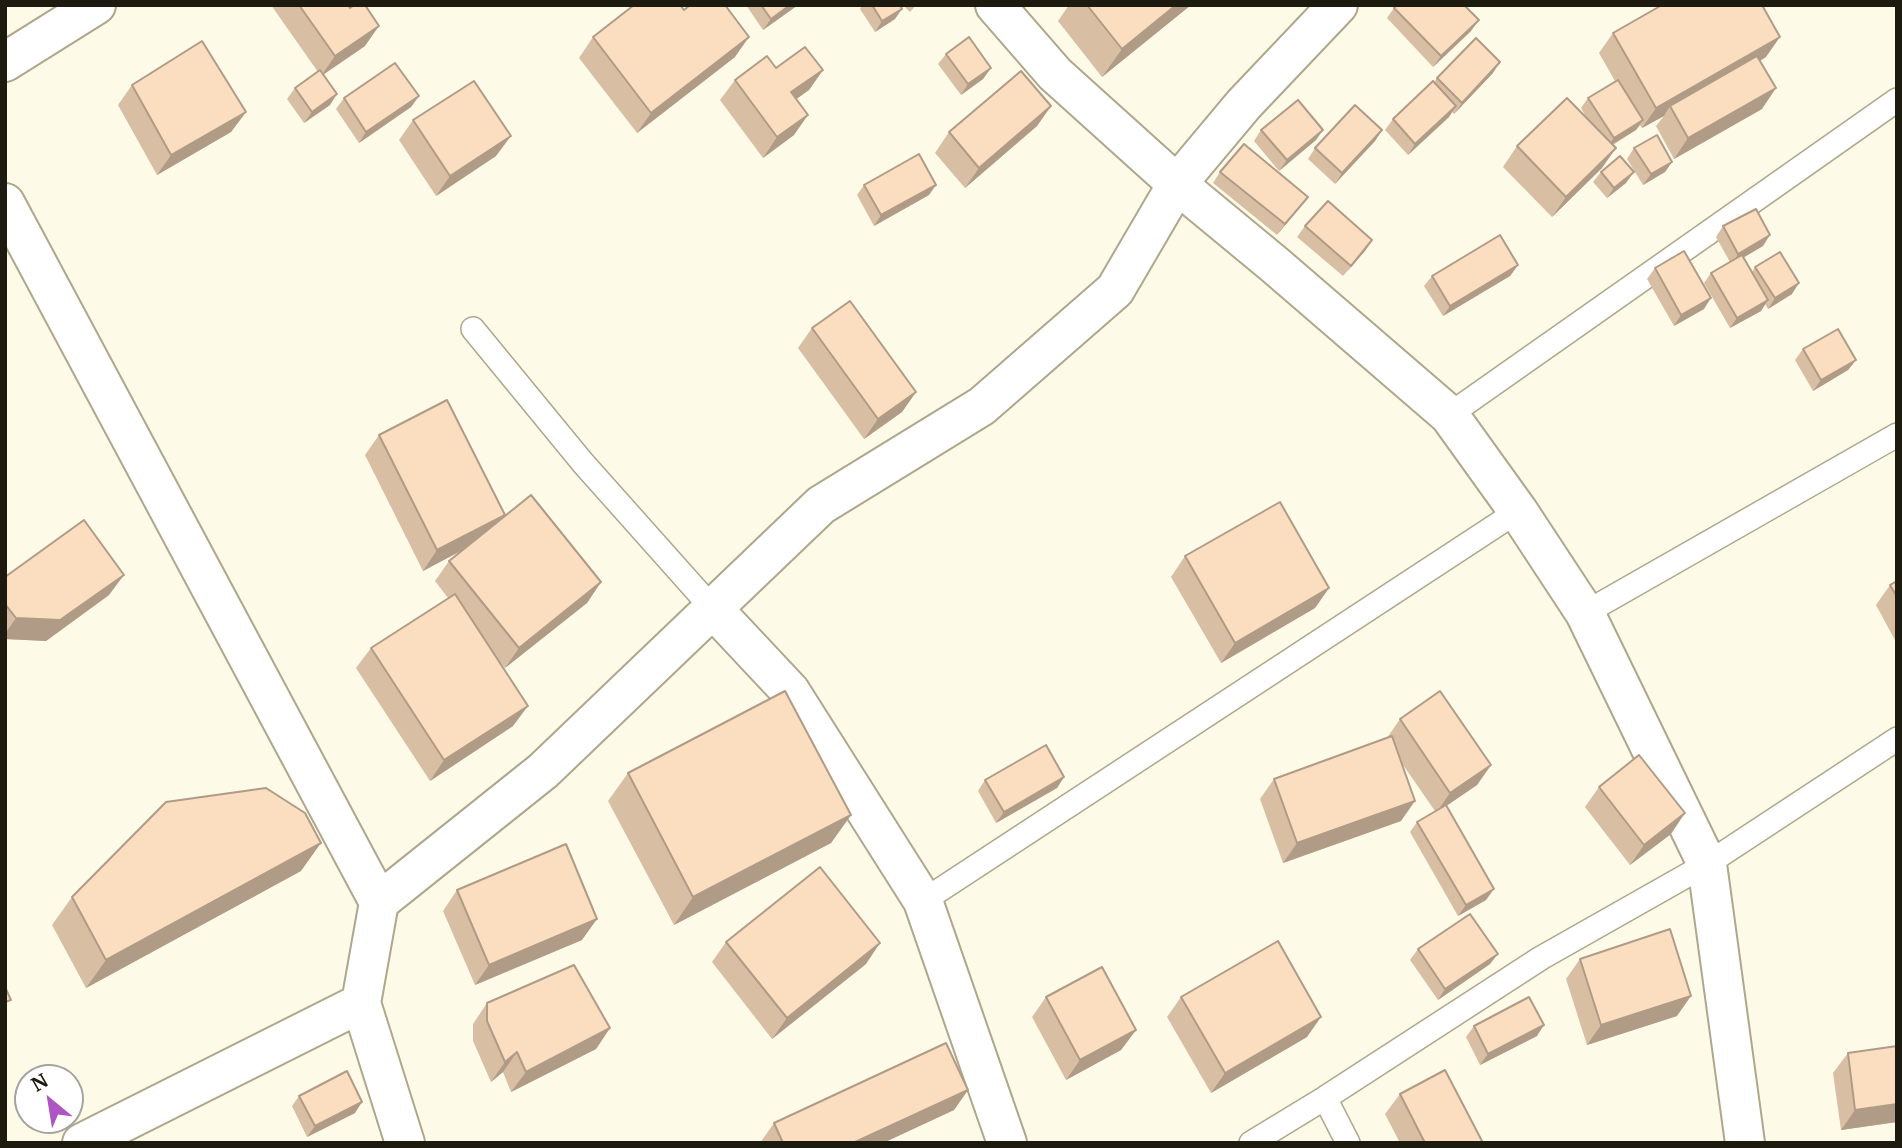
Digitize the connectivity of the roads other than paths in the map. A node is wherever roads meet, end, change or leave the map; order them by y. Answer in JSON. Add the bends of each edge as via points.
{"nodes":[{"id":1,"x":96,"y":5,"type":"edge"},
{"id":2,"x":995,"y":5,"type":"edge"},
{"id":3,"x":1338,"y":5,"type":"edge"},
{"id":4,"x":5,"y":62,"type":"edge"},
{"id":5,"x":1897,"y":100,"type":"edge"},
{"id":6,"x":1177,"y":184,"type":"junction"},
{"id":7,"x":5,"y":203,"type":"edge"},
{"id":8,"x":473,"y":330,"type":"dead end"},
{"id":9,"x":1449,"y":415,"type":"junction"},
{"id":10,"x":1897,"y":435,"type":"edge"},
{"id":11,"x":1518,"y":511,"type":"junction"},
{"id":12,"x":714,"y":610,"type":"junction"},
{"id":13,"x":1585,"y":613,"type":"junction"},
{"id":14,"x":1897,"y":739,"type":"edge"},
{"id":15,"x":1707,"y":864,"type":"junction"},
{"id":16,"x":923,"y":901,"type":"junction"},
{"id":17,"x":379,"y":902,"type":"junction"},
{"id":18,"x":361,"y":1003,"type":"junction"},
{"id":19,"x":1325,"y":1098,"type":"junction"},
{"id":20,"x":82,"y":1143,"type":"edge"},
{"id":21,"x":405,"y":1143,"type":"edge"},
{"id":22,"x":1007,"y":1143,"type":"edge"},
{"id":23,"x":1251,"y":1143,"type":"edge"},
{"id":24,"x":1349,"y":1143,"type":"edge"},
{"id":25,"x":1745,"y":1143,"type":"edge"}],
"edges":[{"from":1,"to":4,"type":"street"},
{"from":2,"to":6,"type":"street","via":[[1055,74]]},
{"from":3,"to":6,"type":"street","via":[[1244,104]]},
{"from":5,"to":9,"type":"lane"},
{"from":6,"to":9,"type":"street"},
{"from":6,"to":12,"type":"street","via":[[1115,290],[982,406],[821,505]]},
{"from":7,"to":17,"type":"street"},
{"from":8,"to":12,"type":"lane"},
{"from":9,"to":11,"type":"street"},
{"from":10,"to":13,"type":"lane"},
{"from":11,"to":13,"type":"street"},
{"from":11,"to":16,"type":"lane"},
{"from":12,"to":16,"type":"street","via":[[790,691]]},
{"from":12,"to":17,"type":"street","via":[[543,771]]},
{"from":13,"to":15,"type":"street"},
{"from":14,"to":15,"type":"lane"},
{"from":15,"to":19,"type":"lane","via":[[1541,958]]},
{"from":15,"to":25,"type":"street"},
{"from":16,"to":22,"type":"street"},
{"from":17,"to":18,"type":"street"},
{"from":18,"to":20,"type":"street"},
{"from":18,"to":21,"type":"street"},
{"from":19,"to":23,"type":"lane"},
{"from":19,"to":24,"type":"lane"}]}
